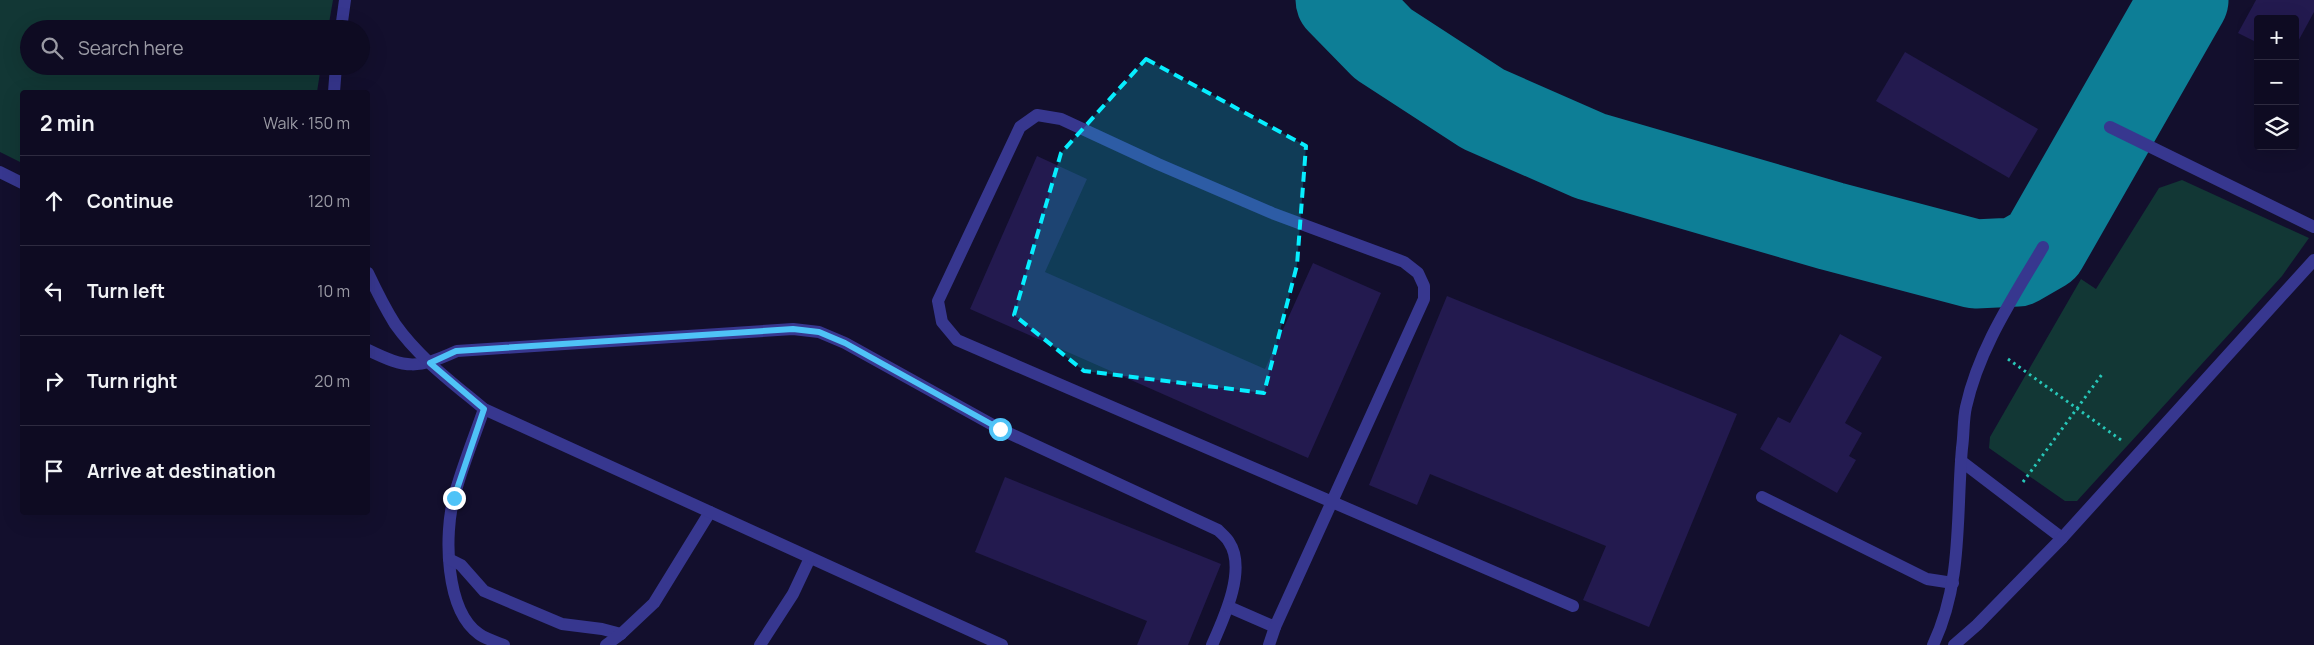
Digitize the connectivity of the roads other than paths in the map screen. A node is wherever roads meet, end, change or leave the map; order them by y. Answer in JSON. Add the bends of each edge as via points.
{"nodes":[{"id":1,"x":345,"y":0,"type":"edge"},
{"id":2,"x":342,"y":20,"type":"edge"},
{"id":3,"x":335,"y":75,"type":"edge"},
{"id":4,"x":334,"y":90,"type":"edge"},
{"id":5,"x":2110,"y":127,"type":"dead end"},
{"id":6,"x":0,"y":172,"type":"edge"},
{"id":7,"x":20,"y":182,"type":"edge"},
{"id":8,"x":2314,"y":227,"type":"edge"},
{"id":9,"x":2043,"y":247,"type":"dead end"},
{"id":10,"x":2314,"y":260,"type":"edge"},
{"id":11,"x":370,"y":277,"type":"edge"},
{"id":12,"x":370,"y":351,"type":"edge"},
{"id":13,"x":430,"y":363,"type":"junction"},
{"id":14,"x":484,"y":409,"type":"junction"},
{"id":15,"x":1961,"y":461,"type":"junction"},
{"id":16,"x":1762,"y":497,"type":"dead end"},
{"id":17,"x":1332,"y":503,"type":"junction"},
{"id":18,"x":710,"y":512,"type":"junction"},
{"id":19,"x":2062,"y":538,"type":"junction"},
{"id":20,"x":810,"y":558,"type":"junction"},
{"id":21,"x":448,"y":559,"type":"junction"},
{"id":22,"x":1953,"y":583,"type":"junction"},
{"id":23,"x":1573,"y":606,"type":"dead end"},
{"id":24,"x":1229,"y":607,"type":"junction"},
{"id":25,"x":1275,"y":627,"type":"junction"},
{"id":26,"x":621,"y":634,"type":"junction"},
{"id":27,"x":504,"y":645,"type":"edge"},
{"id":28,"x":606,"y":645,"type":"edge"},
{"id":29,"x":760,"y":645,"type":"edge"},
{"id":30,"x":1002,"y":645,"type":"edge"},
{"id":31,"x":1212,"y":645,"type":"edge"},
{"id":32,"x":1269,"y":645,"type":"edge"},
{"id":33,"x":1934,"y":645,"type":"edge"},
{"id":34,"x":1954,"y":645,"type":"edge"}],
"edges":[{"from":1,"to":2,"type":"street"},
{"from":3,"to":4,"type":"street"},
{"from":5,"to":8,"type":"street"},
{"from":6,"to":7,"type":"street"},
{"from":9,"to":15,"type":"street","via":[[1987,344],[1966,407]]},
{"from":10,"to":19,"type":"street"},
{"from":11,"to":13,"type":"street","via":[[396,324]]},
{"from":12,"to":13,"type":"street","via":[[400,364]]},
{"from":13,"to":14,"type":"street"},
{"from":13,"to":24,"type":"street","via":[[456,351],[793,329],[819,332],[845,343],[1000,429],[1218,530],[1229,542],[1236,561]]},
{"from":14,"to":18,"type":"street"},
{"from":14,"to":21,"type":"street","via":[[454,498]]},
{"from":15,"to":19,"type":"street"},
{"from":15,"to":22,"type":"street"},
{"from":16,"to":22,"type":"street","via":[[1927,579]]},
{"from":17,"to":17,"type":"street","via":[[957,340],[942,322],[938,301],[1020,127],[1037,115],[1061,119],[1272,213],[1404,262],[1418,273],[1424,286],[1424,299]]},
{"from":17,"to":23,"type":"street"},
{"from":17,"to":25,"type":"street"},
{"from":18,"to":20,"type":"street"},
{"from":18,"to":26,"type":"street","via":[[654,603]]},
{"from":19,"to":34,"type":"street"},
{"from":20,"to":29,"type":"street","via":[[793,594]]},
{"from":20,"to":30,"type":"street"},
{"from":21,"to":26,"type":"street","via":[[461,565],[484,591],[562,624]]},
{"from":21,"to":27,"type":"street","via":[[452,584],[466,621],[480,634]]},
{"from":22,"to":33,"type":"street","via":[[1945,620]]},
{"from":24,"to":25,"type":"street"},
{"from":24,"to":31,"type":"street"},
{"from":25,"to":32,"type":"street"},
{"from":26,"to":28,"type":"street"}]}
